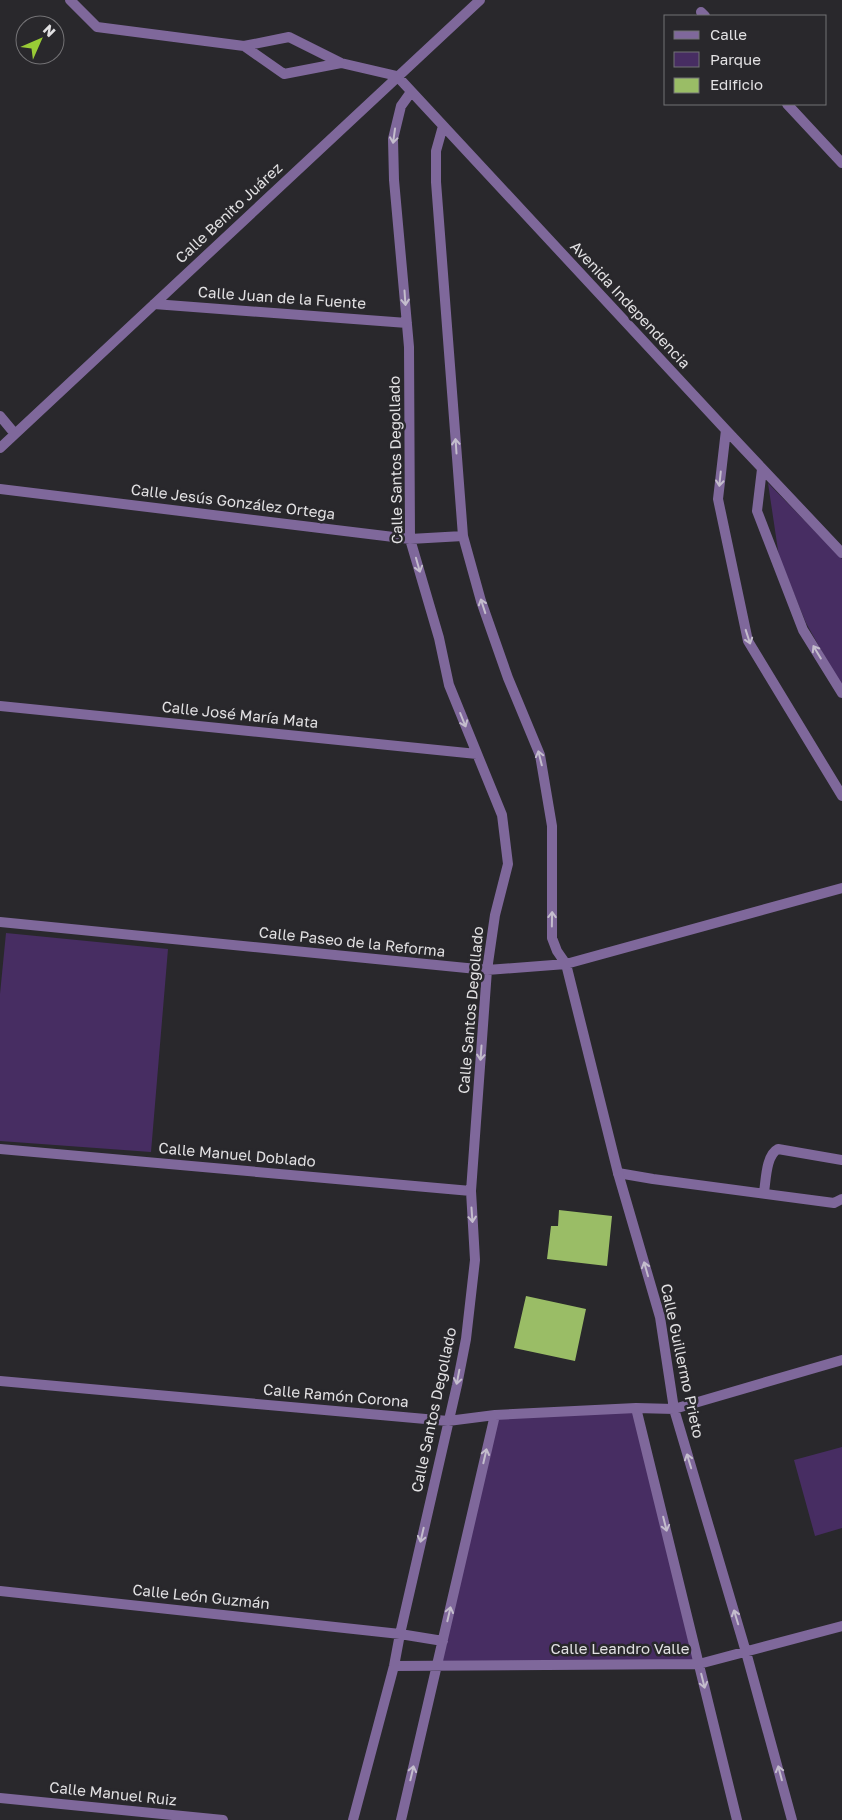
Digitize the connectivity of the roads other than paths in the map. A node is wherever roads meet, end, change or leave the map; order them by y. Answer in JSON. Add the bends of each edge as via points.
{"nodes":[{"id":1,"x":70,"y":0,"type":"edge"},
{"id":2,"x":480,"y":0,"type":"edge"},
{"id":3,"x":244,"y":46,"type":"junction"},
{"id":4,"x":341,"y":63,"type":"junction"},
{"id":5,"x":397,"y":76,"type":"junction"},
{"id":6,"x":411,"y":92,"type":"junction"},
{"id":7,"x":788,"y":105,"type":"edge"},
{"id":8,"x":443,"y":126,"type":"junction"},
{"id":9,"x":842,"y":163,"type":"edge"},
{"id":10,"x":154,"y":304,"type":"junction"},
{"id":11,"x":407,"y":323,"type":"junction"},
{"id":12,"x":0,"y":416,"type":"edge"},
{"id":13,"x":726,"y":430,"type":"junction"},
{"id":14,"x":15,"y":434,"type":"junction"},
{"id":15,"x":0,"y":448,"type":"edge"},
{"id":16,"x":762,"y":469,"type":"junction"},
{"id":17,"x":0,"y":489,"type":"edge"},
{"id":18,"x":463,"y":536,"type":"junction"},
{"id":19,"x":410,"y":539,"type":"junction"},
{"id":20,"x":842,"y":553,"type":"edge"},
{"id":21,"x":842,"y":693,"type":"edge"},
{"id":22,"x":0,"y":706,"type":"edge"},
{"id":23,"x":477,"y":754,"type":"junction"},
{"id":24,"x":842,"y":796,"type":"edge"},
{"id":25,"x":842,"y":888,"type":"edge"},
{"id":26,"x":0,"y":922,"type":"edge"},
{"id":27,"x":566,"y":964,"type":"junction"},
{"id":28,"x":487,"y":970,"type":"junction"},
{"id":29,"x":0,"y":1149,"type":"edge"},
{"id":30,"x":842,"y":1160,"type":"edge"},
{"id":31,"x":618,"y":1173,"type":"junction"},
{"id":32,"x":471,"y":1190,"type":"junction"},
{"id":33,"x":764,"y":1192,"type":"junction"},
{"id":34,"x":842,"y":1199,"type":"edge"},
{"id":35,"x":842,"y":1360,"type":"edge"},
{"id":36,"x":0,"y":1381,"type":"edge"},
{"id":37,"x":636,"y":1408,"type":"junction"},
{"id":38,"x":674,"y":1409,"type":"junction"},
{"id":39,"x":495,"y":1414,"type":"junction"},
{"id":40,"x":448,"y":1421,"type":"junction"},
{"id":41,"x":0,"y":1591,"type":"edge"},
{"id":42,"x":842,"y":1626,"type":"edge"},
{"id":43,"x":400,"y":1634,"type":"junction"},
{"id":44,"x":443,"y":1641,"type":"junction"},
{"id":45,"x":746,"y":1652,"type":"junction"},
{"id":46,"x":699,"y":1664,"type":"junction"},
{"id":47,"x":394,"y":1666,"type":"junction"},
{"id":48,"x":437,"y":1666,"type":"junction"},
{"id":49,"x":0,"y":1798,"type":"edge"},
{"id":50,"x":223,"y":1820,"type":"edge"},
{"id":51,"x":353,"y":1820,"type":"edge"},
{"id":52,"x":401,"y":1820,"type":"edge"},
{"id":53,"x":737,"y":1820,"type":"edge"},
{"id":54,"x":792,"y":1820,"type":"edge"}],
"edges":[{"from":1,"to":3,"type":"street","via":[[98,27]]},
{"from":2,"to":5,"type":"street","name":"Calle Benito Juárez"},
{"from":3,"to":4,"type":"street","via":[[289,37]]},
{"from":3,"to":4,"type":"street","via":[[284,74]]},
{"from":4,"to":5,"type":"street"},
{"from":5,"to":6,"type":"street","name":"Avenida Independencia"},
{"from":5,"to":10,"type":"street","name":"Calle Benito Juárez"},
{"from":6,"to":8,"type":"street","name":"Avenida Independencia"},
{"from":6,"to":11,"type":"street","name":"Calle Santos Degollado","one_way":true,"via":[[401,106],[393,139]]},
{"from":7,"to":9,"type":"street"},
{"from":8,"to":13,"type":"street","name":"Avenida Independencia"},
{"from":18,"to":8,"type":"street","one_way":true,"via":[[436,182],[436,151]]},
{"from":10,"to":11,"type":"street","name":"Calle Juan de la Fuente"},
{"from":10,"to":14,"type":"street","name":"Calle Benito Juárez"},
{"from":11,"to":19,"type":"street","name":"Calle Santos Degollado"},
{"from":12,"to":14,"type":"street"},
{"from":13,"to":16,"type":"street","name":"Avenida Independencia"},
{"from":13,"to":24,"type":"street","one_way":true,"via":[[718,499],[748,641]]},
{"from":14,"to":15,"type":"street","name":"Calle Benito Juárez"},
{"from":16,"to":20,"type":"street","name":"Avenida Independencia"},
{"from":21,"to":16,"type":"street","one_way":true,"via":[[803,630],[757,511]]},
{"from":17,"to":19,"type":"street","name":"Calle Jesús González Ortega"},
{"from":18,"to":19,"type":"street","name":"Calle Jesús González Ortega"},
{"from":27,"to":18,"type":"street","one_way":true,"via":[[552,938],[552,826],[540,755],[490,627]]},
{"from":19,"to":23,"type":"street","name":"Calle Santos Degollado","one_way":true,"via":[[449,685]]},
{"from":22,"to":23,"type":"street","name":"Calle José María Mata"},
{"from":23,"to":28,"type":"street","name":"Calle Santos Degollado","via":[[502,815],[508,864],[495,915]]},
{"from":25,"to":27,"type":"street","name":"Calle Paseo de la Reforma"},
{"from":26,"to":28,"type":"street","name":"Calle Paseo de la Reforma"},
{"from":27,"to":28,"type":"street","name":"Calle Paseo de la Reforma"},
{"from":27,"to":31,"type":"street","name":"Calle Guillermo Prieto"},
{"from":28,"to":32,"type":"street","name":"Calle Santos Degollado","one_way":true},
{"from":29,"to":32,"type":"street","name":"Calle Manuel Doblado"},
{"from":30,"to":33,"type":"street","via":[[778,1149],[771,1158]]},
{"from":31,"to":33,"type":"street"},
{"from":38,"to":31,"type":"street","name":"Calle Guillermo Prieto","one_way":true,"via":[[660,1317]]},
{"from":32,"to":40,"type":"street","name":"Calle Santos Degollado","one_way":true,"via":[[475,1260],[472,1291],[466,1339]]},
{"from":33,"to":34,"type":"street","via":[[834,1203]]},
{"from":35,"to":38,"type":"street","name":"Calle Ramón Corona"},
{"from":36,"to":40,"type":"street","name":"Calle Ramón Corona"},
{"from":37,"to":38,"type":"street","name":"Calle Ramón Corona"},
{"from":37,"to":39,"type":"street","name":"Calle Ramón Corona"},
{"from":37,"to":46,"type":"street","one_way":true},
{"from":45,"to":38,"type":"street","name":"Calle Guillermo Prieto","one_way":true},
{"from":39,"to":40,"type":"street","name":"Calle Ramón Corona"},
{"from":44,"to":39,"type":"street","one_way":true},
{"from":40,"to":43,"type":"street","name":"Calle Santos Degollado","one_way":true},
{"from":41,"to":43,"type":"street","name":"Calle León Guzmán"},
{"from":42,"to":45,"type":"street","name":"Calle Leandro Valle"},
{"from":43,"to":44,"type":"street","name":"Calle León Guzmán"},
{"from":43,"to":47,"type":"street","name":"Calle Santos Degollado"},
{"from":44,"to":48,"type":"street"},
{"from":45,"to":46,"type":"street","name":"Calle Leandro Valle"},
{"from":54,"to":45,"type":"street","name":"Calle Guillermo Prieto","one_way":true},
{"from":46,"to":48,"type":"street","name":"Calle Leandro Valle"},
{"from":46,"to":53,"type":"street","one_way":true},
{"from":47,"to":48,"type":"street","name":"Calle Leandro Valle"},
{"from":47,"to":51,"type":"street","name":"Calle Santos Degollado"},
{"from":52,"to":48,"type":"street","one_way":true},
{"from":49,"to":50,"type":"street","name":"Calle Manuel Ruiz"}]}
